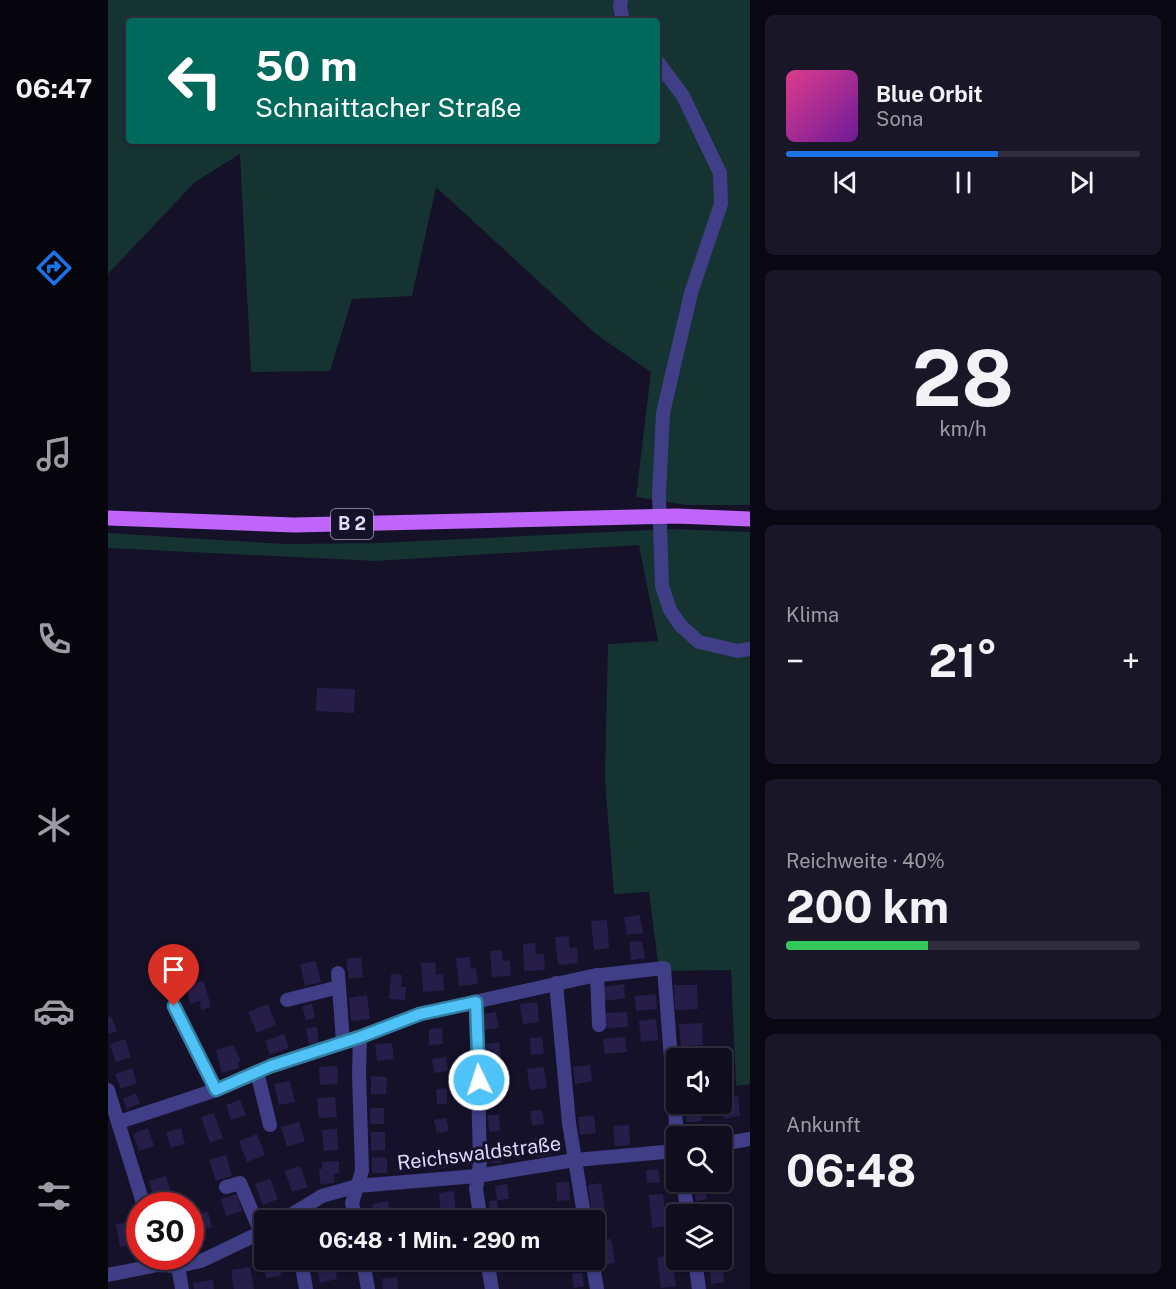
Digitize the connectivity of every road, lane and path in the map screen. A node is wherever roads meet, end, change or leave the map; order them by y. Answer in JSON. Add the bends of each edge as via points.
{"nodes":[{"id":1,"x":621,"y":0,"type":"edge"},
{"id":2,"x":622,"y":18,"type":"edge"},
{"id":3,"x":660,"y":65,"type":"edge"},
{"id":4,"x":108,"y":518,"type":"edge"},
{"id":5,"x":750,"y":519,"type":"edge"},
{"id":6,"x":750,"y":649,"type":"edge"},
{"id":7,"x":338,"y":973,"type":"dead end"},
{"id":8,"x":597,"y":975,"type":"junction"},
{"id":9,"x":556,"y":982,"type":"junction"},
{"id":10,"x":339,"y":987,"type":"junction"},
{"id":11,"x":286,"y":1000,"type":"dead end"},
{"id":12,"x":476,"y":1002,"type":"junction"},
{"id":13,"x":174,"y":1006,"type":"dead end"},
{"id":14,"x":599,"y":1025,"type":"dead end"},
{"id":15,"x":360,"y":1037,"type":"junction"},
{"id":16,"x":343,"y":1042,"type":"junction"},
{"id":17,"x":257,"y":1072,"type":"junction"},
{"id":18,"x":108,"y":1090,"type":"edge"},
{"id":19,"x":216,"y":1090,"type":"junction"},
{"id":20,"x":119,"y":1122,"type":"junction"},
{"id":21,"x":270,"y":1125,"type":"dead end"},
{"id":22,"x":675,"y":1126,"type":"edge"},
{"id":23,"x":750,"y":1139,"type":"edge"},
{"id":24,"x":732,"y":1142,"type":"edge"},
{"id":25,"x":666,"y":1152,"type":"edge"},
{"id":26,"x":575,"y":1160,"type":"junction"},
{"id":27,"x":477,"y":1176,"type":"junction"},
{"id":28,"x":357,"y":1186,"type":"junction"},
{"id":29,"x":226,"y":1187,"type":"dead end"},
{"id":30,"x":140,"y":1192,"type":"edge"},
{"id":31,"x":302,"y":1210,"type":"edge"},
{"id":32,"x":354,"y":1210,"type":"edge"},
{"id":33,"x":479,"y":1210,"type":"edge"},
{"id":34,"x":583,"y":1210,"type":"edge"},
{"id":35,"x":254,"y":1214,"type":"edge"},
{"id":36,"x":254,"y":1236,"type":"edge"},
{"id":37,"x":204,"y":1260,"type":"edge"},
{"id":38,"x":126,"y":1270,"type":"edge"},
{"id":39,"x":178,"y":1270,"type":"edge"},
{"id":40,"x":303,"y":1270,"type":"edge"},
{"id":41,"x":365,"y":1270,"type":"edge"},
{"id":42,"x":489,"y":1270,"type":"edge"},
{"id":43,"x":594,"y":1270,"type":"edge"},
{"id":44,"x":696,"y":1270,"type":"edge"},
{"id":45,"x":108,"y":1275,"type":"edge"},
{"id":46,"x":182,"y":1289,"type":"edge"},
{"id":47,"x":306,"y":1289,"type":"edge"},
{"id":48,"x":368,"y":1289,"type":"edge"},
{"id":49,"x":492,"y":1289,"type":"edge"},
{"id":50,"x":597,"y":1289,"type":"edge"},
{"id":51,"x":699,"y":1289,"type":"edge"}],
"edges":[{"from":1,"to":2,"type":"street"},
{"from":3,"to":6,"type":"street","via":[[683,96],[720,173],[721,204],[691,293],[663,413],[659,494],[662,585],[670,610],[699,642],[738,651]]},
{"from":4,"to":5,"type":"main road","number":"B 2","via":[[294,525],[677,516]]},
{"from":7,"to":10,"type":"street"},
{"from":8,"to":9,"type":"street"},
{"from":8,"to":14,"type":"street"},
{"from":8,"to":22,"type":"street","via":[[664,968]]},
{"from":9,"to":12,"type":"street"},
{"from":9,"to":26,"type":"street"},
{"from":10,"to":11,"type":"street"},
{"from":10,"to":16,"type":"street"},
{"from":12,"to":15,"type":"street","via":[[420,1014]]},
{"from":12,"to":27,"type":"street","via":[[480,1163]]},
{"from":13,"to":19,"type":"street"},
{"from":15,"to":16,"type":"street"},
{"from":15,"to":28,"type":"street","via":[[362,1171]]},
{"from":16,"to":17,"type":"street"},
{"from":17,"to":19,"type":"street"},
{"from":17,"to":21,"type":"street"},
{"from":18,"to":20,"type":"street"},
{"from":19,"to":20,"type":"street"},
{"from":20,"to":30,"type":"street"},
{"from":23,"to":24,"type":"street"},
{"from":25,"to":26,"type":"street","name":"Reichswaldstraße"},
{"from":26,"to":27,"type":"street","name":"Reichswaldstraße"},
{"from":26,"to":34,"type":"street"},
{"from":27,"to":28,"type":"street","name":"Reichswaldstraße"},
{"from":27,"to":33,"type":"street"},
{"from":28,"to":31,"type":"street","name":"Reichswaldstraße","via":[[322,1196]]},
{"from":28,"to":32,"type":"street"},
{"from":29,"to":35,"type":"street","via":[[240,1183]]},
{"from":36,"to":37,"type":"street"},
{"from":38,"to":45,"type":"street"},
{"from":39,"to":46,"type":"street"},
{"from":40,"to":47,"type":"street"},
{"from":41,"to":48,"type":"street"},
{"from":42,"to":49,"type":"street"},
{"from":43,"to":50,"type":"street"},
{"from":44,"to":51,"type":"street"}]}
